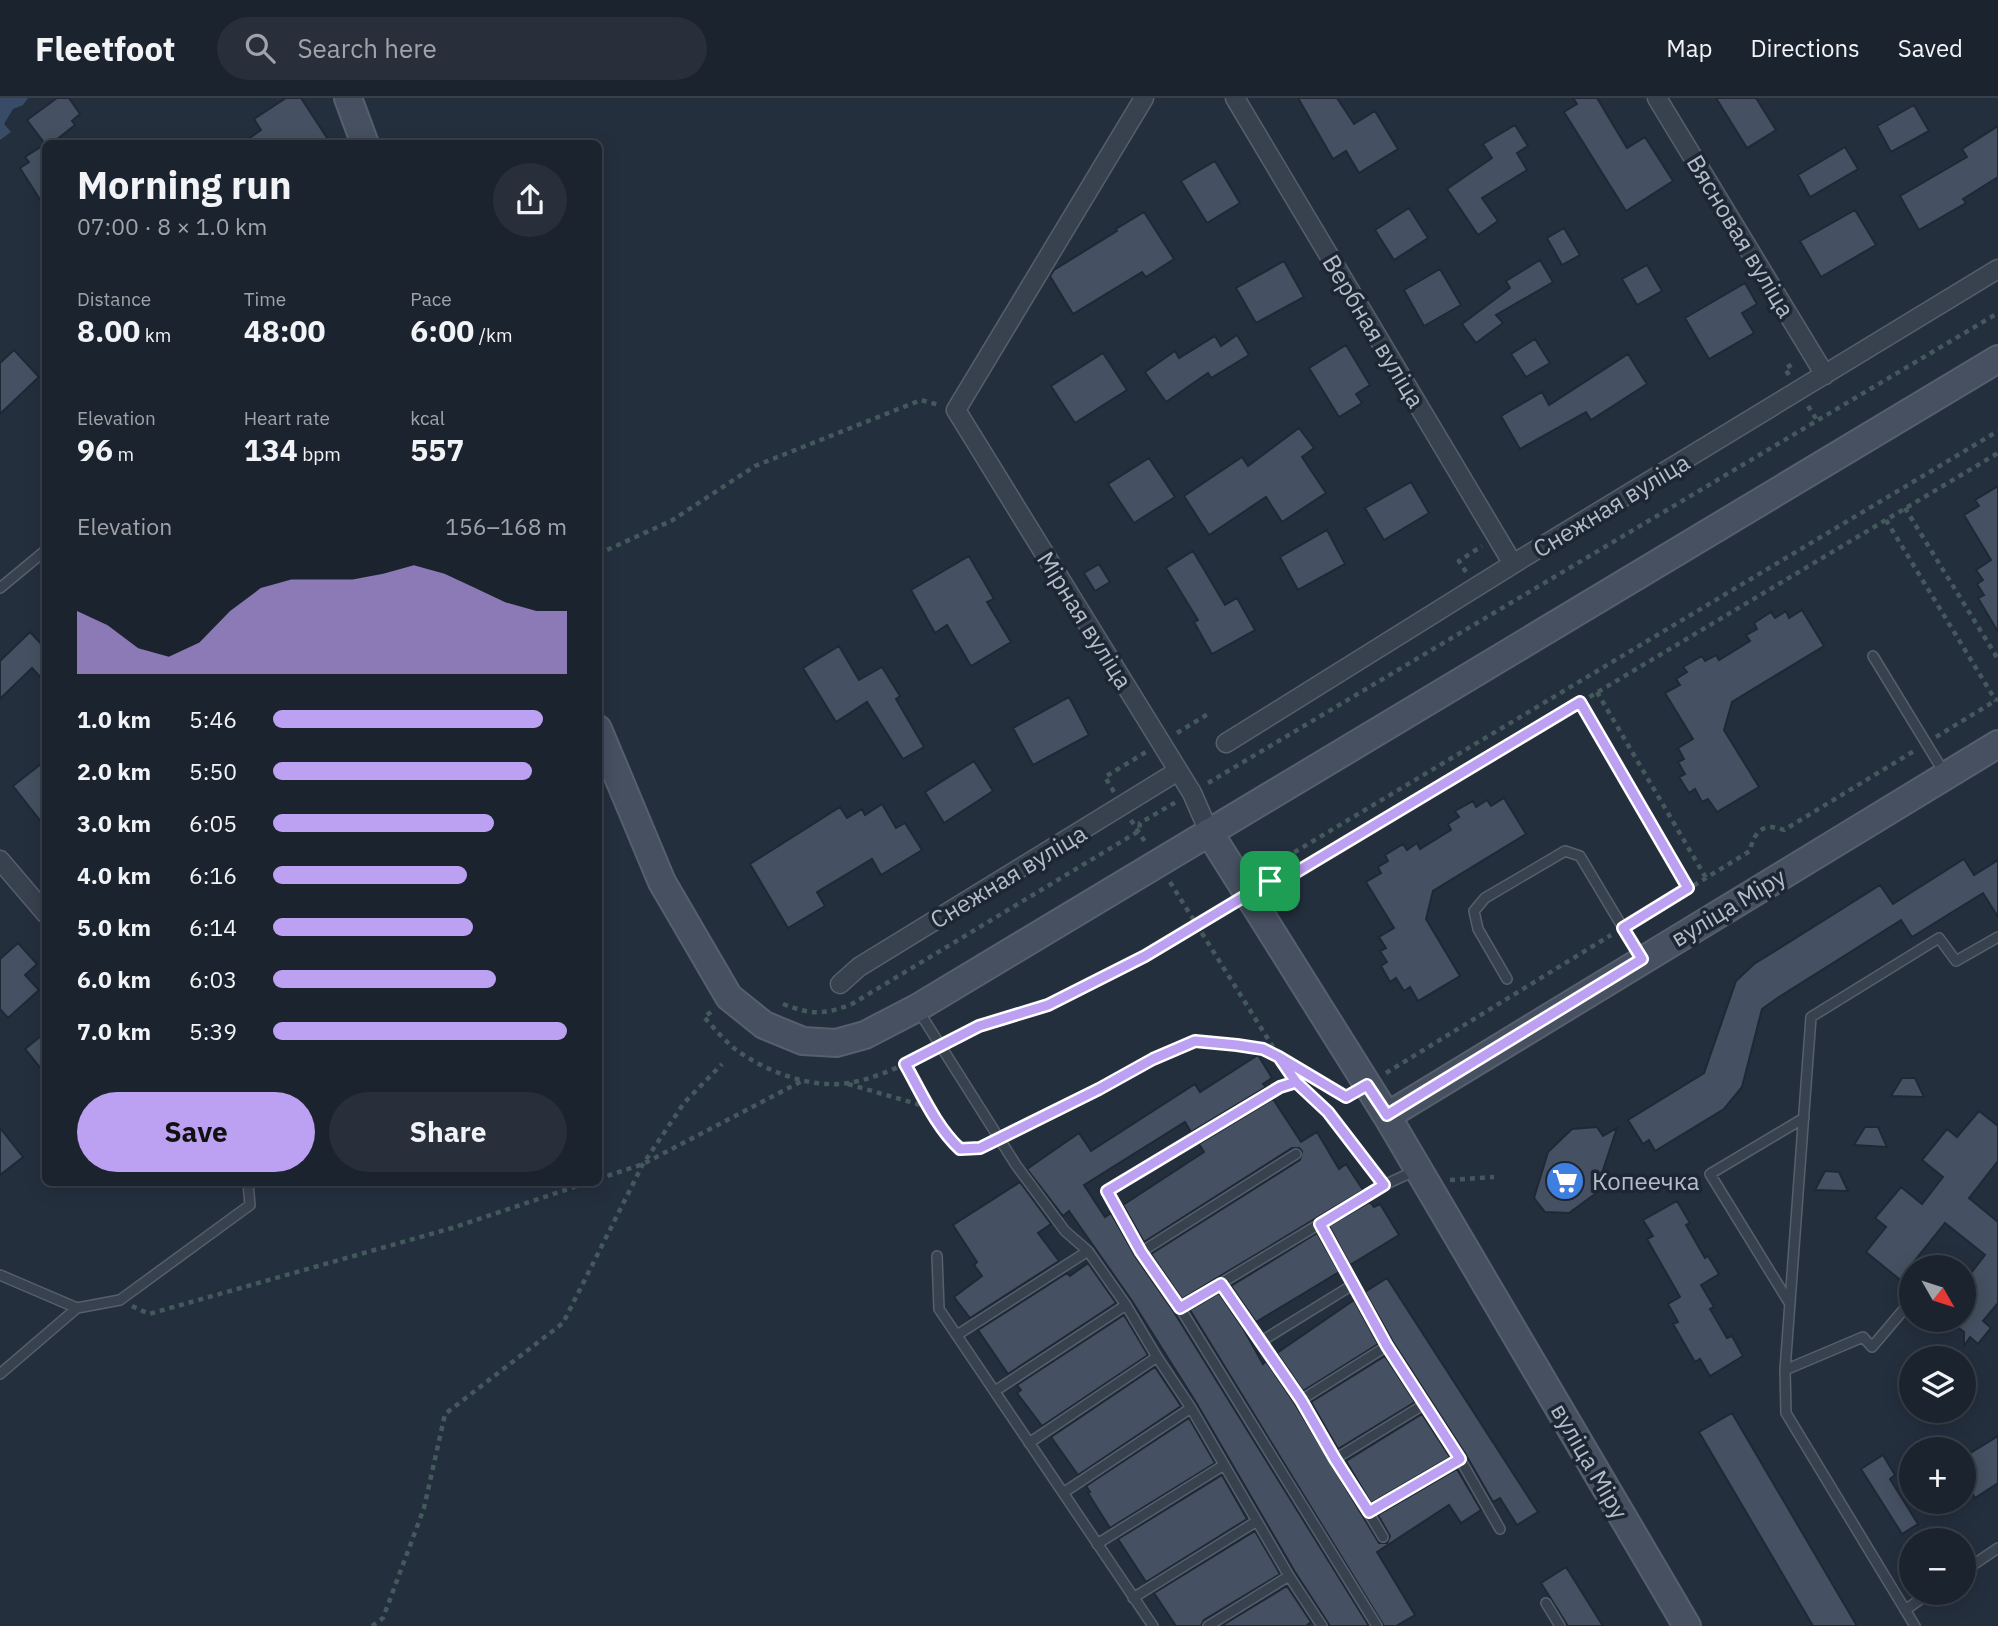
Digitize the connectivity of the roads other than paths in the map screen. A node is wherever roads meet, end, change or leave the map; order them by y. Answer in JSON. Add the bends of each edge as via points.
{"nodes":[{"id":1,"x":348,"y":98,"type":"edge"},
{"id":2,"x":1144,"y":98,"type":"edge"},
{"id":3,"x":1236,"y":98,"type":"edge"},
{"id":4,"x":1657,"y":98,"type":"edge"},
{"id":5,"x":364,"y":140,"type":"edge"},
{"id":6,"x":1998,"y":269,"type":"edge"},
{"id":7,"x":1998,"y":359,"type":"edge"},
{"id":8,"x":1825,"y":375,"type":"junction"},
{"id":9,"x":42,"y":553,"type":"edge"},
{"id":10,"x":1513,"y":564,"type":"junction"},
{"id":11,"x":0,"y":588,"type":"edge"},
{"id":12,"x":1874,"y":656,"type":"dead end"},
{"id":13,"x":602,"y":739,"type":"edge"},
{"id":14,"x":1226,"y":743,"type":"dead end"},
{"id":15,"x":1998,"y":744,"type":"edge"},
{"id":16,"x":1178,"y":771,"type":"junction"},
{"id":17,"x":1947,"y":775,"type":"junction"},
{"id":18,"x":1209,"y":832,"type":"junction"},
{"id":19,"x":0,"y":860,"type":"edge"},
{"id":20,"x":42,"y":909,"type":"edge"},
{"id":21,"x":1998,"y":937,"type":"edge"},
{"id":22,"x":1642,"y":959,"type":"junction"},
{"id":23,"x":1507,"y":979,"type":"dead end"},
{"id":24,"x":840,"y":984,"type":"dead end"},
{"id":25,"x":918,"y":1008,"type":"junction"},
{"id":26,"x":1279,"y":1057,"type":"road end"},
{"id":27,"x":1296,"y":1082,"type":"junction"},
{"id":28,"x":1387,"y":1115,"type":"junction"},
{"id":29,"x":1804,"y":1118,"type":"junction"},
{"id":30,"x":1296,"y":1154,"type":"dead end"},
{"id":31,"x":1422,"y":1175,"type":"junction"},
{"id":32,"x":1384,"y":1185,"type":"junction"},
{"id":33,"x":248,"y":1186,"type":"edge"},
{"id":34,"x":1320,"y":1224,"type":"junction"},
{"id":35,"x":1088,"y":1251,"type":"junction"},
{"id":36,"x":1141,"y":1252,"type":"junction"},
{"id":37,"x":937,"y":1256,"type":"dead end"},
{"id":38,"x":0,"y":1275,"type":"edge"},
{"id":39,"x":1221,"y":1284,"type":"junction"},
{"id":40,"x":1354,"y":1284,"type":"junction"},
{"id":41,"x":1790,"y":1304,"type":"junction"},
{"id":42,"x":1126,"y":1305,"type":"junction"},
{"id":43,"x":77,"y":1308,"type":"junction"},
{"id":44,"x":1180,"y":1308,"type":"junction"},
{"id":45,"x":1899,"y":1315,"type":"edge"},
{"id":46,"x":957,"y":1335,"type":"junction"},
{"id":47,"x":1260,"y":1342,"type":"junction"},
{"id":48,"x":1387,"y":1346,"type":"junction"},
{"id":49,"x":1157,"y":1357,"type":"junction"},
{"id":50,"x":1785,"y":1370,"type":"junction"},
{"id":51,"x":0,"y":1374,"type":"edge"},
{"id":52,"x":995,"y":1391,"type":"junction"},
{"id":53,"x":1301,"y":1400,"type":"junction"},
{"id":54,"x":1423,"y":1405,"type":"junction"},
{"id":55,"x":1191,"y":1408,"type":"junction"},
{"id":56,"x":1029,"y":1443,"type":"junction"},
{"id":57,"x":1335,"y":1459,"type":"junction"},
{"id":58,"x":1460,"y":1459,"type":"junction"},
{"id":59,"x":1224,"y":1465,"type":"junction"},
{"id":60,"x":1063,"y":1493,"type":"junction"},
{"id":61,"x":1369,"y":1512,"type":"junction"},
{"id":62,"x":1257,"y":1521,"type":"junction"},
{"id":63,"x":1500,"y":1529,"type":"dead end"},
{"id":64,"x":1383,"y":1537,"type":"dead end"},
{"id":65,"x":1097,"y":1544,"type":"junction"},
{"id":66,"x":1998,"y":1548,"type":"edge"},
{"id":67,"x":1976,"y":1563,"type":"edge"},
{"id":68,"x":1289,"y":1576,"type":"junction"},
{"id":69,"x":1133,"y":1598,"type":"junction"},
{"id":70,"x":1546,"y":1603,"type":"dead end"},
{"id":71,"x":1912,"y":1605,"type":"edge"},
{"id":72,"x":1905,"y":1610,"type":"junction"},
{"id":73,"x":1153,"y":1626,"type":"edge"},
{"id":74,"x":1208,"y":1626,"type":"edge"},
{"id":75,"x":1322,"y":1626,"type":"edge"},
{"id":76,"x":1377,"y":1626,"type":"edge"},
{"id":77,"x":1560,"y":1626,"type":"edge"},
{"id":78,"x":1687,"y":1626,"type":"edge"},
{"id":79,"x":1915,"y":1626,"type":"edge"}],
"edges":[{"from":1,"to":5,"type":"main road"},
{"from":2,"to":16,"type":"street","name":"Мірная вуліца","via":[[956,410]]},
{"from":3,"to":10,"type":"street","name":"Вербная вуліца"},
{"from":4,"to":8,"type":"street","name":"Вясновая вуліца"},
{"from":6,"to":8,"type":"street","name":"Снежная вуліца"},
{"from":7,"to":18,"type":"main road"},
{"from":8,"to":10,"type":"street","name":"Снежная вуліца"},
{"from":9,"to":11,"type":"lane"},
{"from":10,"to":14,"type":"street","name":"Снежная вуліца"},
{"from":12,"to":17,"type":"lane"},
{"from":13,"to":25,"type":"main road","via":[[662,882],[729,997],[764,1025],[814,1042],[836,1043],[865,1035]]},
{"from":15,"to":17,"type":"main road","name":"вуліца Міру"},
{"from":16,"to":18,"type":"street","name":"Мірная вуліца"},
{"from":16,"to":24,"type":"street","name":"Снежная вуліца","via":[[859,967]]},
{"from":17,"to":22,"type":"main road","name":"вуліца Міру"},
{"from":18,"to":25,"type":"main road"},
{"from":18,"to":28,"type":"main road","name":"вуліца Міру","via":[[1357,1091]]},
{"from":19,"to":20,"type":"street"},
{"from":21,"to":29,"type":"lane","via":[[1956,961],[1940,939],[1811,1017]]},
{"from":22,"to":23,"type":"lane","via":[[1580,856],[1564,851],[1485,898],[1474,911],[1478,929]]},
{"from":22,"to":28,"type":"main road","name":"вуліца Міру"},
{"from":25,"to":35,"type":"lane","via":[[999,1138],[1065,1231]]},
{"from":26,"to":27,"type":"lane"},
{"from":27,"to":32,"type":"lane","via":[[1328,1112]]},
{"from":27,"to":36,"type":"lane","via":[[1280,1087],[1107,1191]]},
{"from":28,"to":31,"type":"main road","name":"вуліца Міру"},
{"from":29,"to":41,"type":"lane"},
{"from":29,"to":41,"type":"lane","via":[[1710,1174]]},
{"from":30,"to":36,"type":"lane"},
{"from":31,"to":32,"type":"lane"},
{"from":31,"to":78,"type":"main road","name":"вуліца Міру"},
{"from":32,"to":34,"type":"lane"},
{"from":33,"to":43,"type":"lane","via":[[250,1205],[120,1300]]},
{"from":34,"to":39,"type":"lane"},
{"from":34,"to":40,"type":"lane"},
{"from":35,"to":42,"type":"lane"},
{"from":35,"to":46,"type":"lane"},
{"from":36,"to":44,"type":"lane"},
{"from":37,"to":46,"type":"lane","via":[[939,1309]]},
{"from":38,"to":43,"type":"lane"},
{"from":39,"to":44,"type":"lane"},
{"from":39,"to":47,"type":"lane"},
{"from":40,"to":47,"type":"lane"},
{"from":40,"to":48,"type":"lane"},
{"from":41,"to":50,"type":"lane"},
{"from":42,"to":49,"type":"lane"},
{"from":42,"to":52,"type":"lane"},
{"from":43,"to":51,"type":"lane"},
{"from":44,"to":76,"type":"lane"},
{"from":45,"to":50,"type":"lane","via":[[1872,1347],[1863,1337]]},
{"from":46,"to":52,"type":"lane"},
{"from":47,"to":53,"type":"lane"},
{"from":48,"to":53,"type":"lane"},
{"from":48,"to":54,"type":"lane"},
{"from":49,"to":55,"type":"lane"},
{"from":49,"to":56,"type":"lane"},
{"from":50,"to":72,"type":"lane","via":[[1786,1413]]},
{"from":52,"to":56,"type":"lane"},
{"from":53,"to":57,"type":"lane"},
{"from":54,"to":57,"type":"lane"},
{"from":54,"to":58,"type":"lane"},
{"from":55,"to":59,"type":"lane"},
{"from":55,"to":60,"type":"lane"},
{"from":56,"to":60,"type":"lane"},
{"from":57,"to":61,"type":"lane"},
{"from":58,"to":61,"type":"lane"},
{"from":58,"to":63,"type":"lane"},
{"from":59,"to":62,"type":"lane"},
{"from":59,"to":65,"type":"lane"},
{"from":60,"to":65,"type":"lane"},
{"from":61,"to":64,"type":"lane"},
{"from":62,"to":68,"type":"lane"},
{"from":62,"to":69,"type":"lane"},
{"from":65,"to":69,"type":"lane"},
{"from":66,"to":67,"type":"lane"},
{"from":68,"to":74,"type":"lane"},
{"from":68,"to":75,"type":"lane"},
{"from":69,"to":73,"type":"lane"},
{"from":70,"to":77,"type":"lane"},
{"from":71,"to":72,"type":"lane"},
{"from":72,"to":79,"type":"lane"}]}
